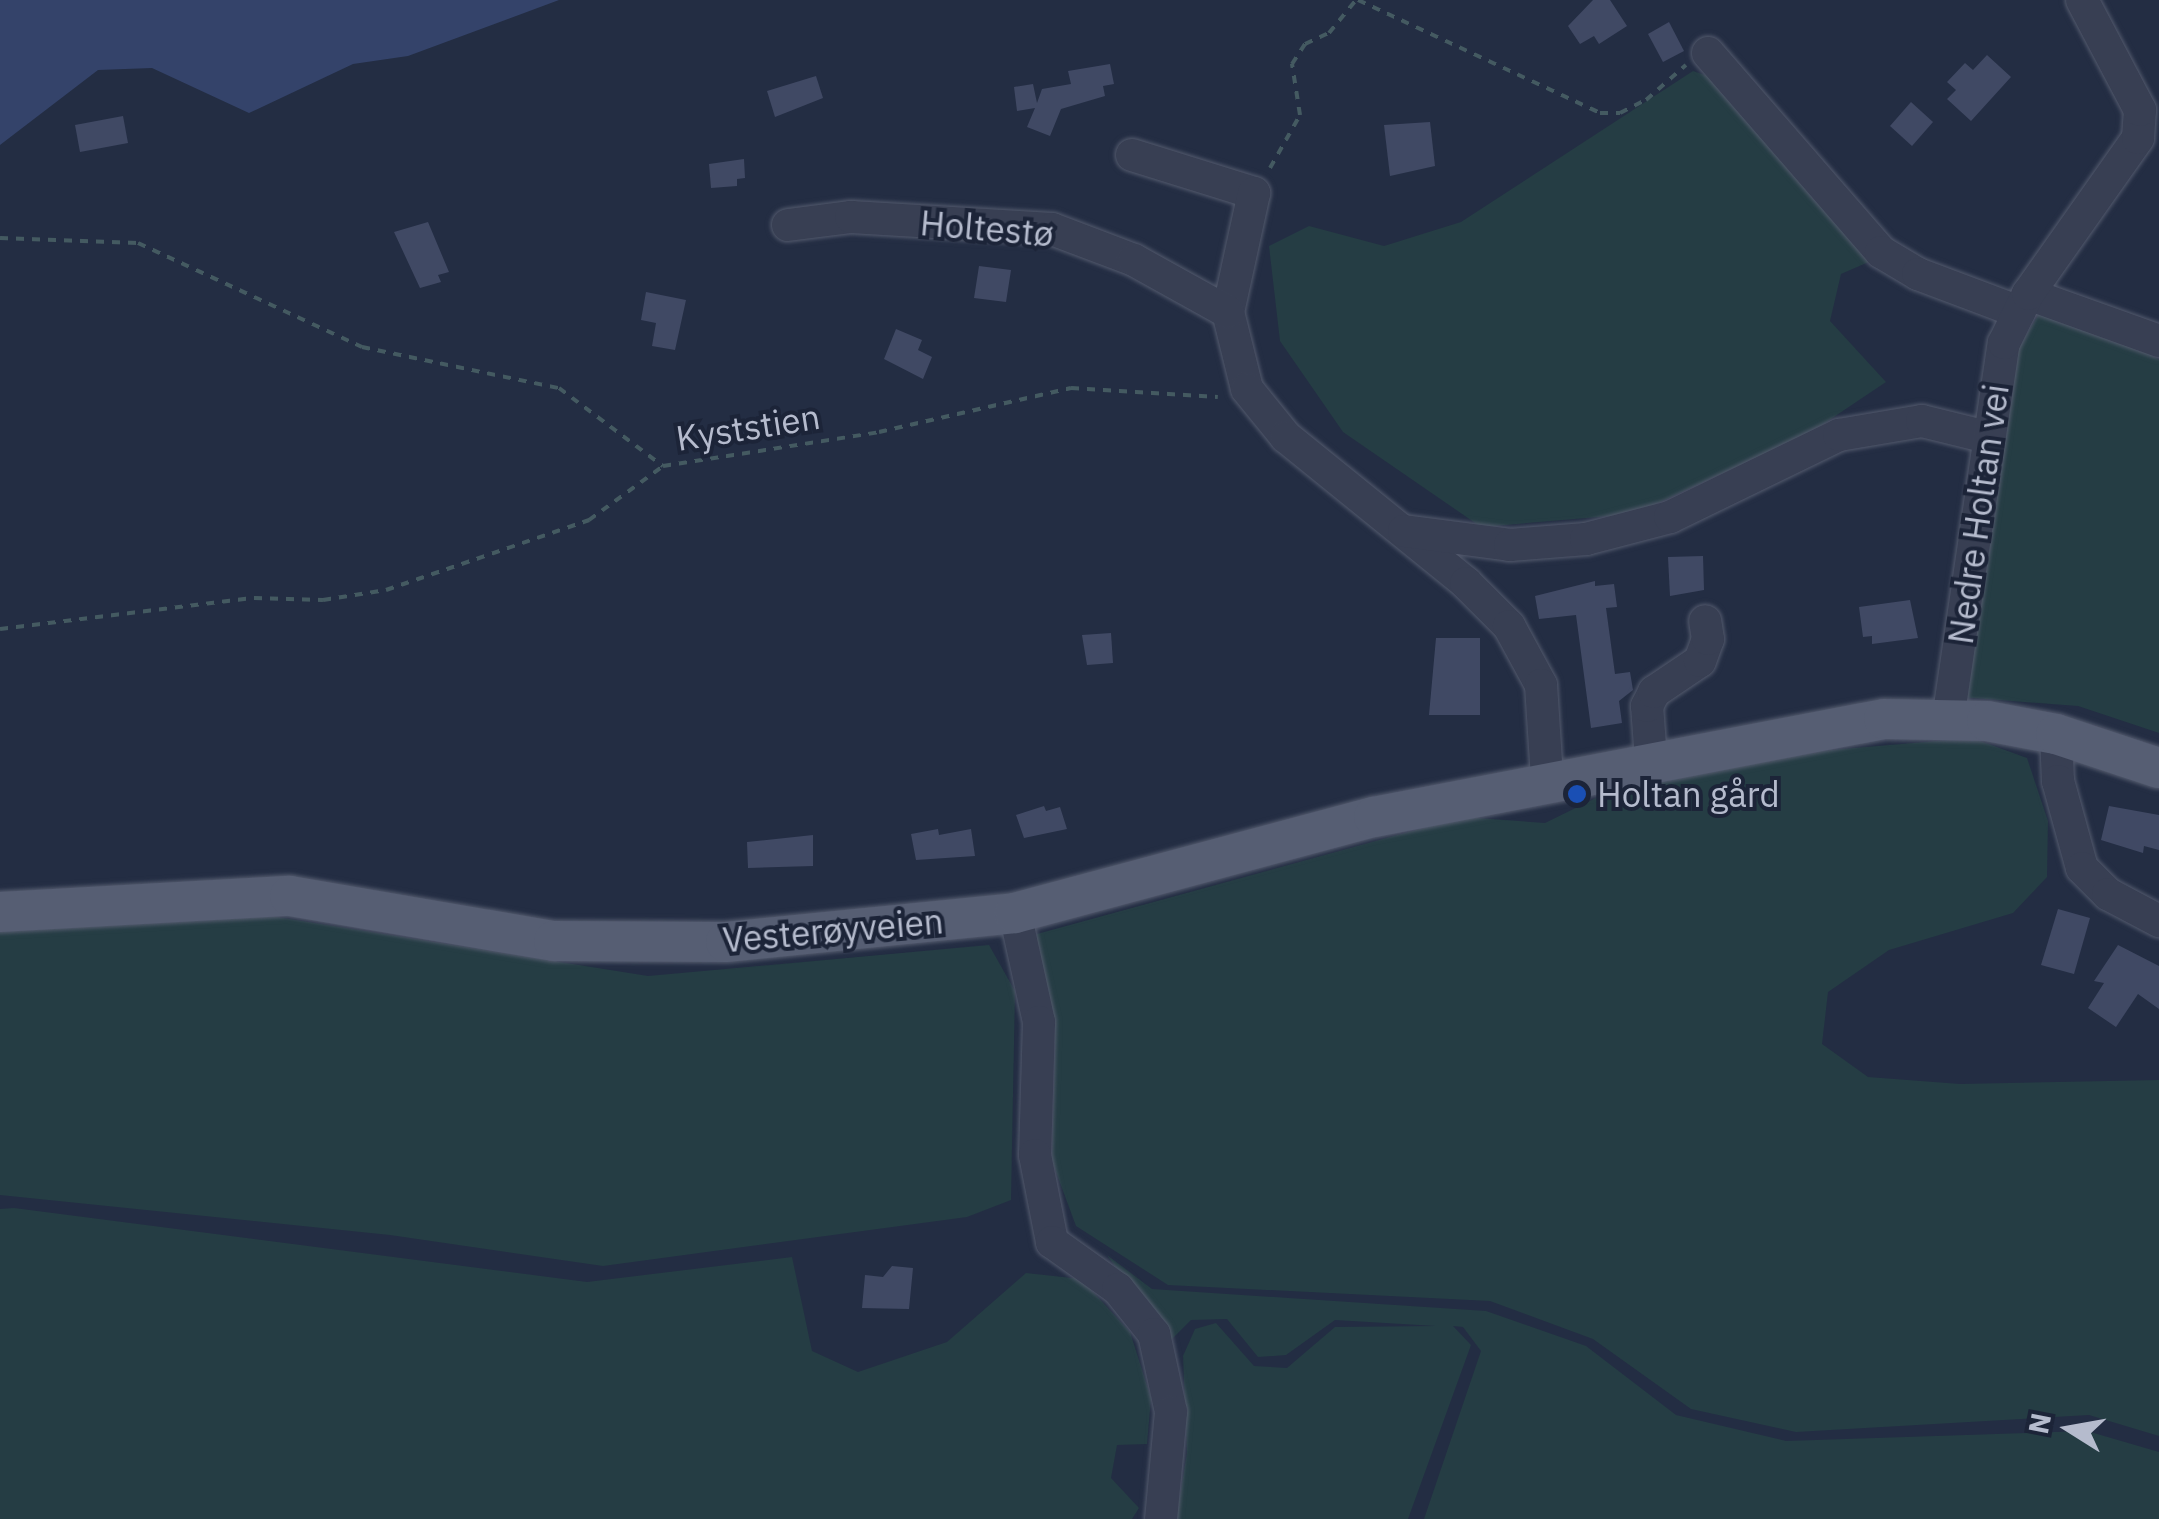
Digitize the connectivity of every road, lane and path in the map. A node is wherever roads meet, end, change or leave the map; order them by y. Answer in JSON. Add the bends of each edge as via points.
{"nodes":[{"id":1,"x":1357,"y":0,"type":"edge"},
{"id":2,"x":2096,"y":7,"type":"edge"},
{"id":3,"x":1708,"y":53,"type":"joint"},
{"id":4,"x":1132,"y":155,"type":"dead end"},
{"id":5,"x":1254,"y":193,"type":"junction"},
{"id":6,"x":788,"y":225,"type":"dead end"},
{"id":7,"x":0,"y":238,"type":"edge"},
{"id":8,"x":2024,"y":303,"type":"junction"},
{"id":9,"x":1228,"y":312,"type":"junction"},
{"id":10,"x":2159,"y":341,"type":"edge"},
{"id":11,"x":1248,"y":389,"type":"junction"},
{"id":12,"x":1987,"y":438,"type":"junction"},
{"id":13,"x":663,"y":466,"type":"junction"},
{"id":14,"x":1401,"y":530,"type":"junction"},
{"id":15,"x":1705,"y":621,"type":"dead end"},
{"id":16,"x":0,"y":629,"type":"edge"},
{"id":17,"x":1948,"y":720,"type":"junction"},
{"id":18,"x":2056,"y":734,"type":"junction"},
{"id":19,"x":1651,"y":760,"type":"junction"},
{"id":20,"x":2159,"y":768,"type":"edge"},
{"id":21,"x":1548,"y":779,"type":"junction"},
{"id":22,"x":0,"y":912,"type":"edge"},
{"id":23,"x":1015,"y":913,"type":"junction"},
{"id":24,"x":2159,"y":921,"type":"edge"},
{"id":25,"x":1160,"y":1519,"type":"edge"}],
"edges":[{"from":1,"to":3,"type":"path","via":[[1600,113],[1620,114],[1646,100]]},
{"from":1,"to":5,"type":"path","via":[[1329,33],[1305,44],[1292,64],[1300,115]]},
{"from":2,"to":8,"type":"street","name":"Nedre Holtan vei","via":[[2140,110],[2138,138]]},
{"from":3,"to":8,"type":"street","via":[[1881,252],[1918,274]]},
{"from":4,"to":5,"type":"street"},
{"from":5,"to":9,"type":"street"},
{"from":6,"to":9,"type":"street","name":"Holtestø","via":[[850,217],[1052,228],[1134,260]]},
{"from":7,"to":13,"type":"path","name":"Kyststien","via":[[138,243],[362,347],[559,388]]},
{"from":8,"to":10,"type":"street"},
{"from":8,"to":12,"type":"street","name":"Nedre Holtan vei","via":[[2004,344]]},
{"from":9,"to":11,"type":"street"},
{"from":11,"to":13,"type":"path","name":"Kyststien","via":[[1199,401],[1070,388],[879,432]]},
{"from":11,"to":14,"type":"street","via":[[1286,437]]},
{"from":12,"to":14,"type":"street","via":[[1922,421],[1840,435],[1670,517],[1586,540],[1510,545]]},
{"from":12,"to":17,"type":"street","name":"Nedre Holtan vei"},
{"from":13,"to":16,"type":"path","via":[[588,520],[386,590],[323,600],[254,598]]},
{"from":14,"to":21,"type":"street","via":[[1466,584],[1524,647],[1541,685]]},
{"from":15,"to":19,"type":"street","via":[[1708,639],[1700,661],[1654,692],[1648,706]]},
{"from":17,"to":18,"type":"main road","name":"Vesterøyveien"},
{"from":17,"to":19,"type":"main road","name":"Vesterøyveien","via":[[1884,719]]},
{"from":18,"to":20,"type":"main road","name":"Vesterøyveien"},
{"from":18,"to":24,"type":"street","via":[[2058,781],[2082,868],[2108,894]]},
{"from":19,"to":21,"type":"main road","name":"Vesterøyveien"},
{"from":21,"to":23,"type":"main road","name":"Vesterøyveien","via":[[1374,817]]},
{"from":22,"to":23,"type":"main road","name":"Vesterøyveien","via":[[290,896],[494,933],[627,946]]},
{"from":23,"to":25,"type":"street","via":[[1039,1022],[1035,1155],[1052,1242],[1118,1289],[1154,1334],[1171,1412]]}]}
